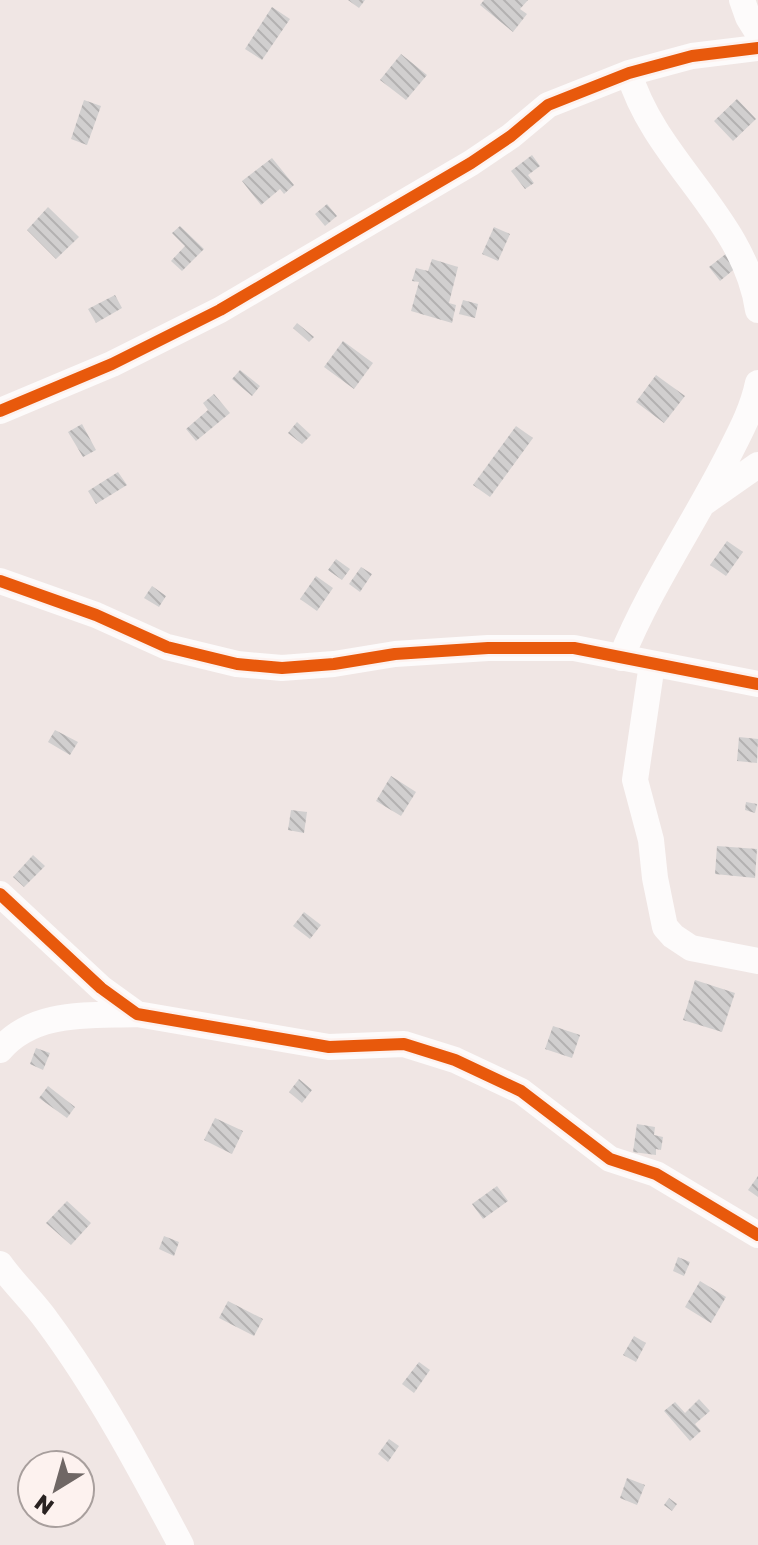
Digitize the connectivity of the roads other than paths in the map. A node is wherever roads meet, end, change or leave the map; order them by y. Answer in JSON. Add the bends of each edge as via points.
{"nodes":[{"id":1,"x":742,"y":0,"type":"edge"},
{"id":2,"x":758,"y":33,"type":"edge"},
{"id":3,"x":758,"y":48,"type":"edge"},
{"id":4,"x":629,"y":73,"type":"junction"},
{"id":5,"x":758,"y":310,"type":"edge"},
{"id":6,"x":758,"y":383,"type":"edge"},
{"id":7,"x":0,"y":411,"type":"edge"},
{"id":8,"x":758,"y":465,"type":"edge"},
{"id":9,"x":704,"y":502,"type":"junction"},
{"id":10,"x":0,"y":581,"type":"edge"},
{"id":11,"x":621,"y":658,"type":"junction"},
{"id":12,"x":652,"y":664,"type":"junction"},
{"id":13,"x":758,"y":684,"type":"edge"},
{"id":14,"x":0,"y":894,"type":"edge"},
{"id":15,"x":758,"y":961,"type":"edge"},
{"id":16,"x":137,"y":1014,"type":"junction"},
{"id":17,"x":0,"y":1050,"type":"edge"},
{"id":18,"x":758,"y":1235,"type":"edge"},
{"id":19,"x":0,"y":1264,"type":"edge"},
{"id":20,"x":181,"y":1545,"type":"edge"}],
"edges":[{"from":1,"to":2,"type":"street"},
{"from":3,"to":4,"type":"street","via":[[692,56]]},
{"from":4,"to":5,"type":"street","via":[[654,130],[740,254],[755,285]]},
{"from":4,"to":7,"type":"street","via":[[548,105],[471,163],[220,310],[112,364]]},
{"from":6,"to":9,"type":"street","via":[[754,406]]},
{"from":8,"to":9,"type":"street"},
{"from":9,"to":11,"type":"street","via":[[639,614]]},
{"from":10,"to":11,"type":"street","via":[[167,647],[237,664],[282,668],[488,648],[574,648]]},
{"from":11,"to":12,"type":"street"},
{"from":12,"to":13,"type":"street"},
{"from":12,"to":15,"type":"street","via":[[635,780],[665,927],[691,948]]},
{"from":14,"to":16,"type":"street","via":[[101,988]]},
{"from":16,"to":17,"type":"street","via":[[48,1019]]},
{"from":16,"to":18,"type":"street","via":[[329,1047],[404,1044],[455,1060],[521,1091],[610,1159],[656,1174]]},
{"from":19,"to":20,"type":"street","via":[[87,1379]]}]}
